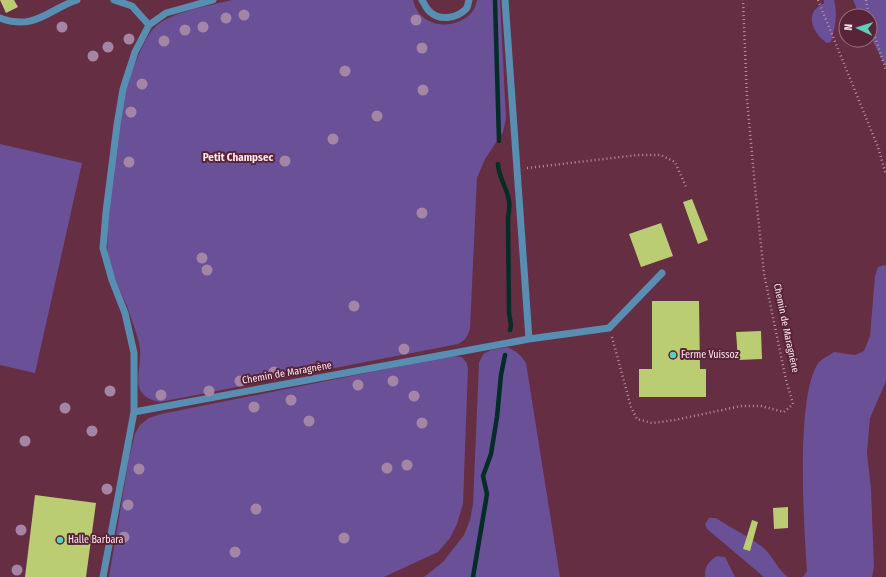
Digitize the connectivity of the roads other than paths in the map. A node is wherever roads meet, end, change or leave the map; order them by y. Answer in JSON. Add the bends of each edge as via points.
{"nodes":[{"id":1,"x":78,"y":0,"type":"edge"},
{"id":2,"x":114,"y":0,"type":"edge"},
{"id":3,"x":213,"y":0,"type":"edge"},
{"id":4,"x":422,"y":0,"type":"edge"},
{"id":5,"x":470,"y":0,"type":"edge"},
{"id":6,"x":505,"y":0,"type":"edge"},
{"id":7,"x":0,"y":18,"type":"edge"},
{"id":8,"x":149,"y":25,"type":"junction"},
{"id":9,"x":662,"y":273,"type":"dead end"},
{"id":10,"x":528,"y":339,"type":"junction"},
{"id":11,"x":134,"y":412,"type":"junction"},
{"id":12,"x":103,"y":577,"type":"edge"}],
"edges":[{"from":1,"to":7,"type":"lane","via":[[26,23],[14,23]]},
{"from":2,"to":8,"type":"lane","via":[[132,6]]},
{"from":3,"to":8,"type":"lane","via":[[166,13]]},
{"from":4,"to":5,"type":"lane","via":[[428,10],[446,18],[456,16],[466,8]]},
{"from":6,"to":10,"type":"lane"},
{"from":8,"to":11,"type":"lane","via":[[135,52],[123,89],[111,168],[103,248],[125,313],[134,353]]},
{"from":9,"to":10,"type":"lane","name":"Chemin de Maragnène","via":[[609,328]]},
{"from":10,"to":11,"type":"lane","name":"Chemin de Maragnène"},
{"from":11,"to":12,"type":"lane"}]}
